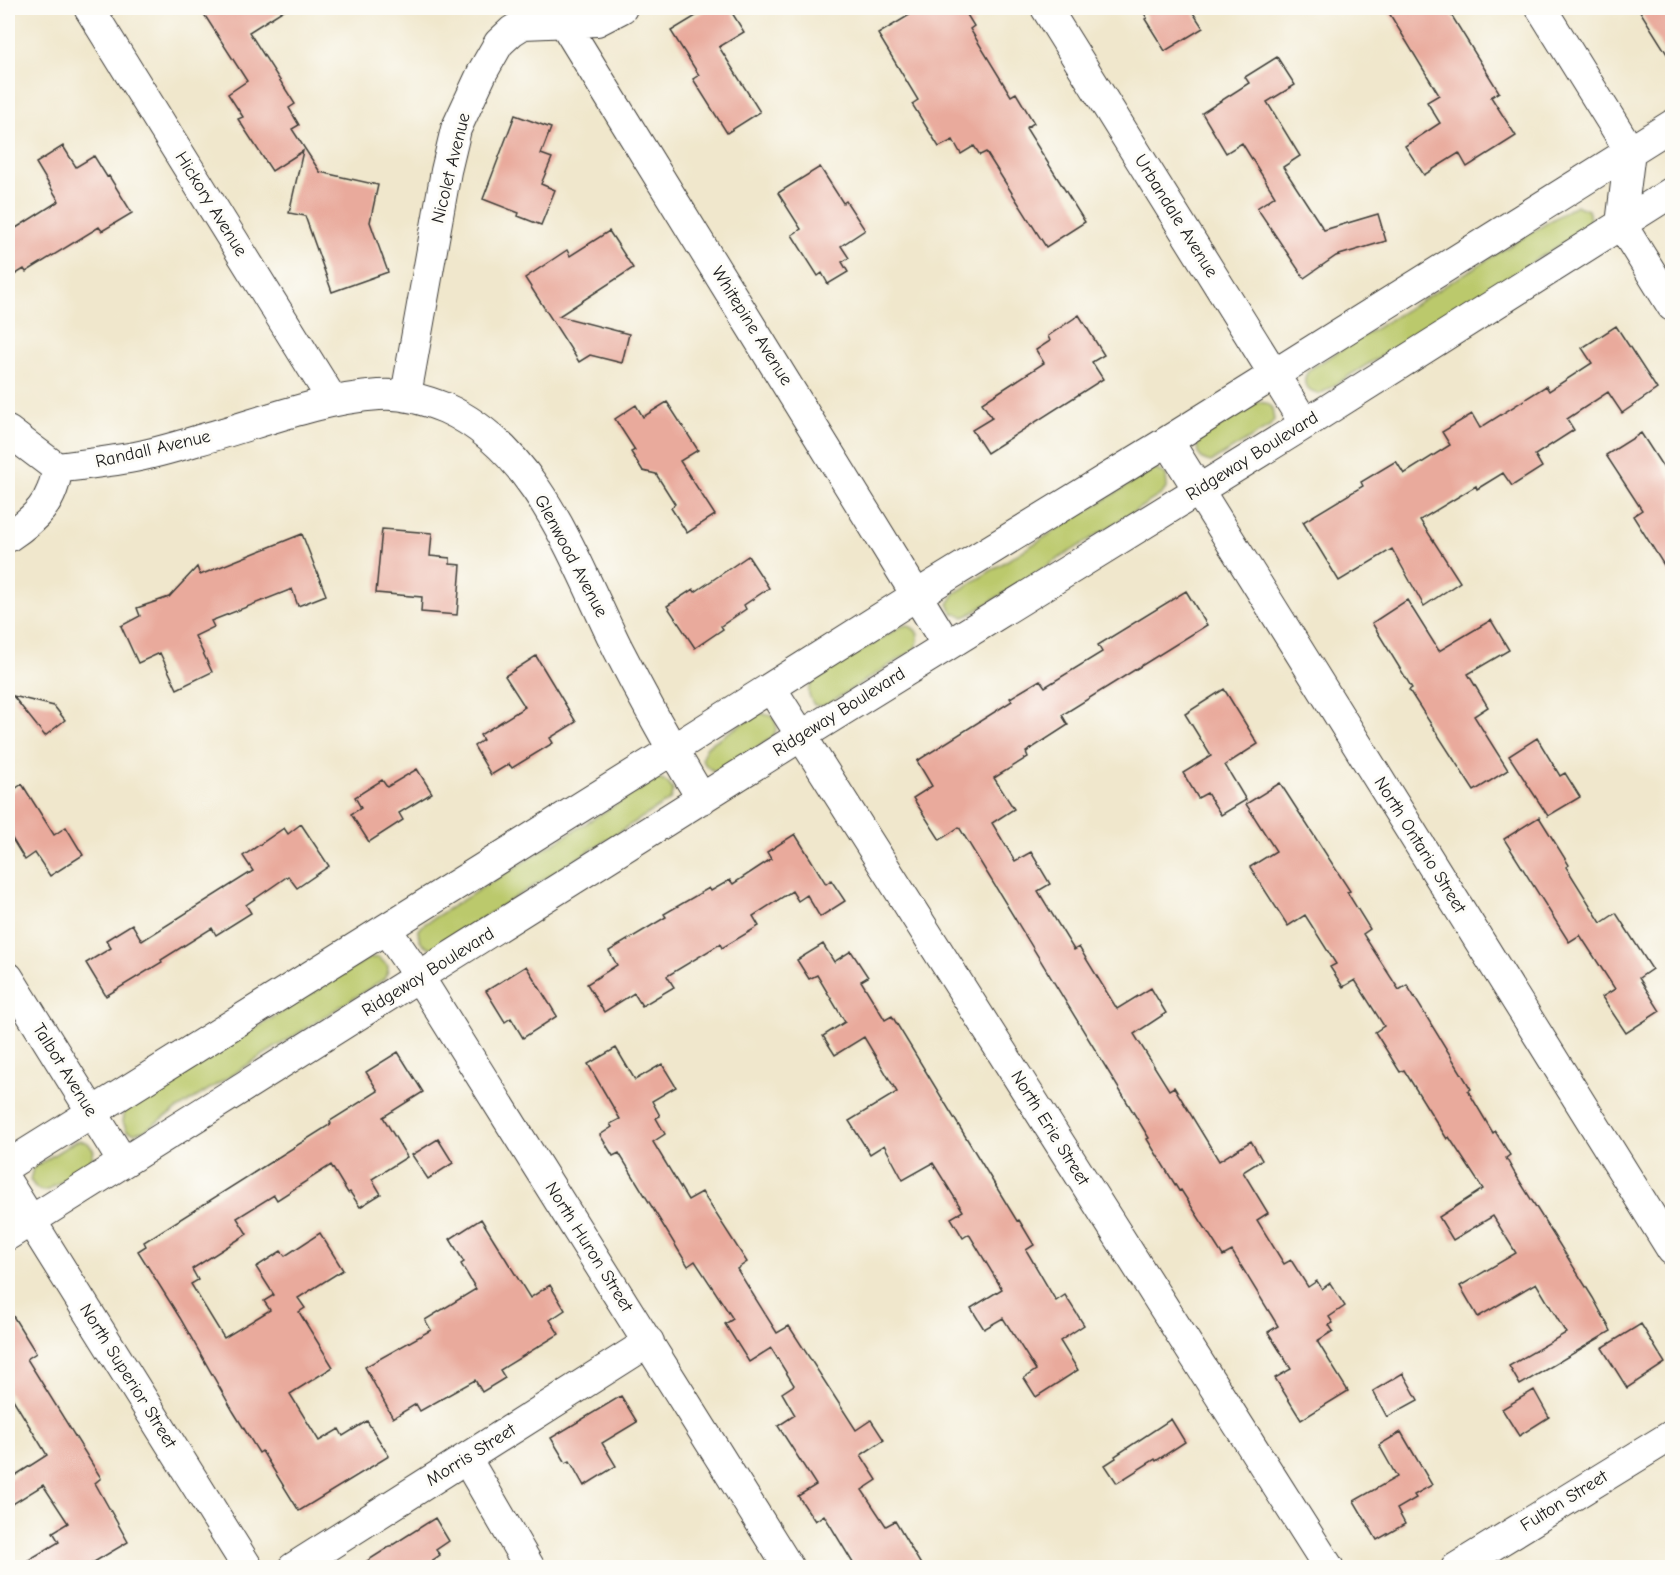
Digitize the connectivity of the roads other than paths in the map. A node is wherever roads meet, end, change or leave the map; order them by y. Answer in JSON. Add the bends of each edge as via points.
{"nodes":[{"id":1,"x":89,"y":8,"type":"edge"},
{"id":2,"x":622,"y":8,"type":"edge"},
{"id":3,"x":1046,"y":8,"type":"edge"},
{"id":4,"x":1541,"y":8,"type":"edge"},
{"id":5,"x":560,"y":15,"type":"edge"},
{"id":6,"x":1672,"y":125,"type":"edge"},
{"id":7,"x":1630,"y":151,"type":"junction"},
{"id":8,"x":1672,"y":192,"type":"edge"},
{"id":9,"x":1621,"y":224,"type":"junction"},
{"id":10,"x":1672,"y":306,"type":"edge"},
{"id":11,"x":1274,"y":374,"type":"junction"},
{"id":12,"x":406,"y":395,"type":"junction"},
{"id":13,"x":333,"y":401,"type":"junction"},
{"id":14,"x":1305,"y":424,"type":"junction"},
{"id":15,"x":8,"y":431,"type":"edge"},
{"id":16,"x":1168,"y":441,"type":"junction"},
{"id":17,"x":57,"y":468,"type":"junction"},
{"id":18,"x":1198,"y":490,"type":"junction"},
{"id":19,"x":8,"y":537,"type":"edge"},
{"id":20,"x":917,"y":594,"type":"junction"},
{"id":21,"x":948,"y":645,"type":"junction"},
{"id":22,"x":771,"y":688,"type":"junction"},
{"id":23,"x":801,"y":736,"type":"junction"},
{"id":24,"x":672,"y":750,"type":"junction"},
{"id":25,"x":702,"y":799,"type":"junction"},
{"id":26,"x":386,"y":929,"type":"junction"},
{"id":27,"x":8,"y":977,"type":"edge"},
{"id":28,"x":420,"y":977,"type":"junction"},
{"id":29,"x":92,"y":1113,"type":"junction"},
{"id":30,"x":123,"y":1162,"type":"junction"},
{"id":31,"x":8,"y":1165,"type":"edge"},
{"id":32,"x":8,"y":1184,"type":"edge"},
{"id":33,"x":19,"y":1228,"type":"edge"},
{"id":34,"x":1672,"y":1250,"type":"edge"},
{"id":35,"x":649,"y":1342,"type":"junction"},
{"id":36,"x":1672,"y":1435,"type":"edge"},
{"id":37,"x":466,"y":1458,"type":"junction"},
{"id":38,"x":248,"y":1568,"type":"edge"},
{"id":39,"x":293,"y":1568,"type":"edge"},
{"id":40,"x":530,"y":1568,"type":"edge"},
{"id":41,"x":789,"y":1568,"type":"edge"},
{"id":42,"x":1329,"y":1568,"type":"edge"},
{"id":43,"x":1456,"y":1568,"type":"edge"}],
"edges":[{"from":1,"to":13,"type":"street","name":"Hickory Avenue"},
{"from":2,"to":5,"type":"street","name":"Nicolet Avenue","via":[[597,21]]},
{"from":3,"to":11,"type":"street","name":"Urbandale Avenue"},
{"from":4,"to":7,"type":"street"},
{"from":5,"to":12,"type":"street","name":"Nicolet Avenue","via":[[523,24],[499,43],[456,129]]},
{"from":5,"to":20,"type":"street","name":"Whitepine Avenue"},
{"from":6,"to":7,"type":"street"},
{"from":7,"to":9,"type":"street"},
{"from":7,"to":11,"type":"street"},
{"from":8,"to":9,"type":"street","name":"Ridgeway Boulevard"},
{"from":9,"to":10,"type":"street"},
{"from":9,"to":14,"type":"street","name":"Ridgeway Boulevard"},
{"from":11,"to":14,"type":"street","name":"Urbandale Avenue"},
{"from":11,"to":16,"type":"street"},
{"from":12,"to":13,"type":"street","name":"Glenwood Avenue"},
{"from":12,"to":24,"type":"street","name":"Glenwood Avenue","via":[[459,415],[483,431],[536,489]]},
{"from":13,"to":17,"type":"street","name":"Randall Avenue","via":[[131,458]]},
{"from":14,"to":18,"type":"street","name":"Ridgeway Boulevard"},
{"from":15,"to":17,"type":"street"},
{"from":16,"to":18,"type":"street","name":"North Ontario Street"},
{"from":16,"to":20,"type":"street"},
{"from":17,"to":19,"type":"street","via":[[56,485],[48,501]]},
{"from":18,"to":21,"type":"street","name":"Ridgeway Boulevard"},
{"from":18,"to":34,"type":"street","name":"North Ontario Street"},
{"from":20,"to":21,"type":"street","name":"Whitepine Avenue"},
{"from":20,"to":22,"type":"street"},
{"from":21,"to":23,"type":"street","name":"Ridgeway Boulevard"},
{"from":22,"to":23,"type":"street","name":"North Erie Street"},
{"from":22,"to":24,"type":"street"},
{"from":23,"to":25,"type":"street","name":"Ridgeway Boulevard"},
{"from":23,"to":42,"type":"street","name":"North Erie Street"},
{"from":24,"to":25,"type":"street","name":"Glenwood Avenue"},
{"from":24,"to":26,"type":"street"},
{"from":25,"to":28,"type":"street","name":"Ridgeway Boulevard"},
{"from":26,"to":28,"type":"street","name":"North Huron Street"},
{"from":26,"to":29,"type":"street"},
{"from":27,"to":29,"type":"street","name":"Talbot Avenue"},
{"from":28,"to":30,"type":"street","name":"Ridgeway Boulevard"},
{"from":28,"to":35,"type":"street","name":"North Huron Street"},
{"from":29,"to":30,"type":"street","name":"Talbot Avenue"},
{"from":29,"to":31,"type":"street"},
{"from":30,"to":33,"type":"street","name":"Ridgeway Boulevard"},
{"from":32,"to":33,"type":"street","name":"North Superior Street"},
{"from":33,"to":38,"type":"street","name":"North Superior Street"},
{"from":35,"to":37,"type":"street","name":"Morris Street"},
{"from":35,"to":41,"type":"street","name":"North Huron Street"},
{"from":36,"to":43,"type":"street","name":"Fulton Street"},
{"from":37,"to":39,"type":"street","name":"Morris Street"},
{"from":37,"to":40,"type":"street"}]}
